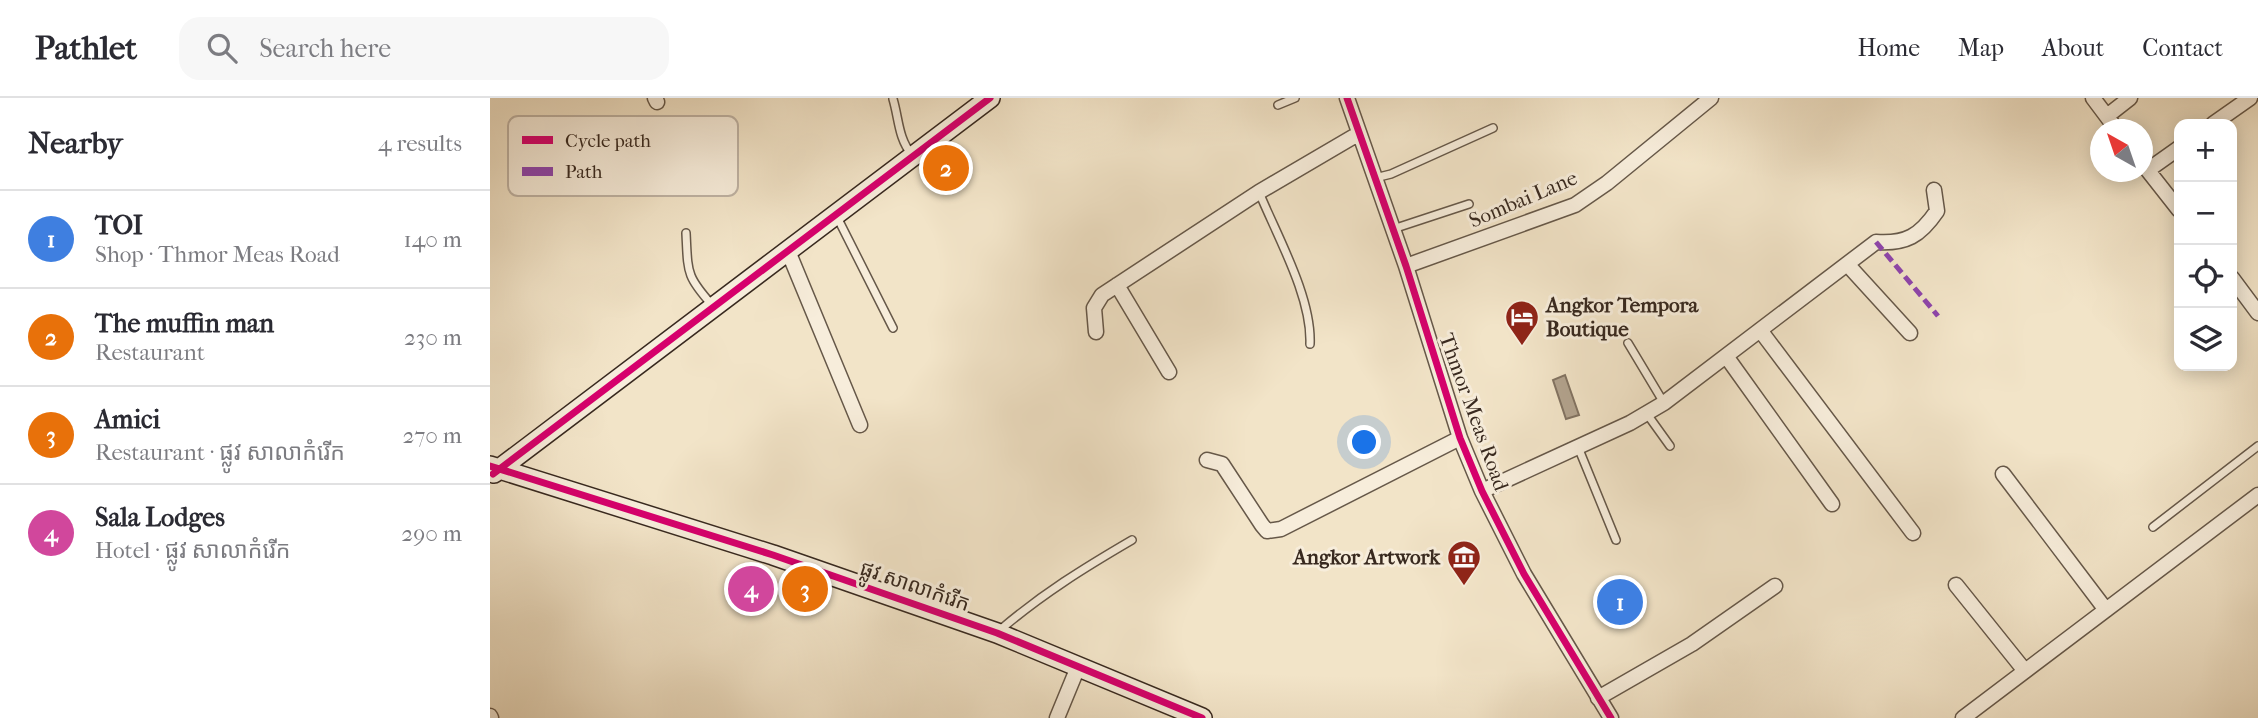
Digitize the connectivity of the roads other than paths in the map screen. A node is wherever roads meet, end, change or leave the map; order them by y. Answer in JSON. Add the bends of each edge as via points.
{"nodes":[{"id":1,"x":990,"y":98,"type":"edge"},
{"id":2,"x":1295,"y":98,"type":"edge"},
{"id":3,"x":1347,"y":98,"type":"edge"},
{"id":4,"x":1711,"y":98,"type":"edge"},
{"id":5,"x":2093,"y":98,"type":"edge"},
{"id":6,"x":2130,"y":98,"type":"edge"},
{"id":7,"x":2250,"y":98,"type":"edge"},
{"id":8,"x":893,"y":99,"type":"edge"},
{"id":9,"x":1278,"y":105,"type":"dead end"},
{"id":10,"x":2107,"y":116,"type":"junction"},
{"id":11,"x":2109,"y":119,"type":"edge"},
{"id":12,"x":2220,"y":119,"type":"edge"},
{"id":13,"x":1493,"y":128,"type":"dead end"},
{"id":14,"x":1358,"y":134,"type":"junction"},
{"id":15,"x":2174,"y":151,"type":"edge"},
{"id":16,"x":912,"y":156,"type":"junction"},
{"id":17,"x":2153,"y":162,"type":"edge"},
{"id":18,"x":2153,"y":176,"type":"edge"},
{"id":19,"x":1375,"y":178,"type":"junction"},
{"id":20,"x":1934,"y":190,"type":"dead end"},
{"id":21,"x":1259,"y":192,"type":"junction"},
{"id":22,"x":1469,"y":204,"type":"dead end"},
{"id":23,"x":2174,"y":204,"type":"edge"},
{"id":24,"x":836,"y":214,"type":"junction"},
{"id":25,"x":1393,"y":229,"type":"junction"},
{"id":26,"x":686,"y":233,"type":"dead end"},
{"id":27,"x":788,"y":251,"type":"junction"},
{"id":28,"x":1418,"y":263,"type":"junction"},
{"id":29,"x":1847,"y":264,"type":"junction"},
{"id":30,"x":1117,"y":285,"type":"junction"},
{"id":31,"x":2237,"y":285,"type":"edge"},
{"id":32,"x":714,"y":307,"type":"junction"},
{"id":33,"x":2258,"y":313,"type":"edge"},
{"id":34,"x":893,"y":328,"type":"dead end"},
{"id":35,"x":1760,"y":330,"type":"junction"},
{"id":36,"x":1096,"y":332,"type":"dead end"},
{"id":37,"x":1910,"y":333,"type":"dead end"},
{"id":38,"x":1628,"y":343,"type":"dead end"},
{"id":39,"x":1310,"y":344,"type":"dead end"},
{"id":40,"x":1726,"y":356,"type":"junction"},
{"id":41,"x":1170,"y":372,"type":"dead end"},
{"id":42,"x":1664,"y":403,"type":"junction"},
{"id":43,"x":1647,"y":414,"type":"junction"},
{"id":44,"x":860,"y":425,"type":"dead end"},
{"id":45,"x":1460,"y":438,"type":"junction"},
{"id":46,"x":1670,"y":446,"type":"dead end"},
{"id":47,"x":2258,"y":446,"type":"edge"},
{"id":48,"x":1577,"y":447,"type":"junction"},
{"id":49,"x":1206,"y":460,"type":"dead end"},
{"id":50,"x":493,"y":470,"type":"edge"},
{"id":51,"x":2003,"y":474,"type":"dead end"},
{"id":52,"x":1482,"y":491,"type":"junction"},
{"id":53,"x":2258,"y":495,"type":"edge"},
{"id":54,"x":1832,"y":504,"type":"dead end"},
{"id":55,"x":2153,"y":527,"type":"dead end"},
{"id":56,"x":1913,"y":533,"type":"dead end"},
{"id":57,"x":1132,"y":540,"type":"dead end"},
{"id":58,"x":1616,"y":540,"type":"dead end"},
{"id":59,"x":1956,"y":585,"type":"dead end"},
{"id":60,"x":1775,"y":586,"type":"dead end"},
{"id":61,"x":2106,"y":610,"type":"junction"},
{"id":62,"x":996,"y":633,"type":"junction"},
{"id":63,"x":1079,"y":667,"type":"junction"},
{"id":64,"x":2025,"y":671,"type":"junction"},
{"id":65,"x":1598,"y":698,"type":"junction"},
{"id":66,"x":1057,"y":718,"type":"edge"},
{"id":67,"x":1202,"y":718,"type":"edge"},
{"id":68,"x":1611,"y":718,"type":"edge"},
{"id":69,"x":1963,"y":718,"type":"edge"}],
"edges":[{"from":1,"to":16,"type":"street"},
{"from":2,"to":9,"type":"lane"},
{"from":3,"to":14,"type":"street","name":"Thmor Meas Road"},
{"from":4,"to":28,"type":"street","name":"Sombai Lane","via":[[1575,205]]},
{"from":5,"to":10,"type":"street"},
{"from":6,"to":10,"type":"street"},
{"from":7,"to":12,"type":"street"},
{"from":8,"to":16,"type":"lane","via":[[898,129]]},
{"from":10,"to":11,"type":"street"},
{"from":13,"to":19,"type":"lane"},
{"from":14,"to":19,"type":"street","name":"Thmor Meas Road"},
{"from":14,"to":21,"type":"street"},
{"from":15,"to":17,"type":"street"},
{"from":16,"to":24,"type":"street"},
{"from":18,"to":23,"type":"street"},
{"from":19,"to":25,"type":"street","name":"Thmor Meas Road"},
{"from":20,"to":29,"type":"street","via":[[1937,211],[1925,227],[1900,242],[1876,242]]},
{"from":21,"to":30,"type":"street"},
{"from":21,"to":39,"type":"lane","via":[[1301,292],[1311,328]]},
{"from":22,"to":25,"type":"lane"},
{"from":24,"to":27,"type":"street"},
{"from":24,"to":34,"type":"lane"},
{"from":25,"to":28,"type":"street","name":"Thmor Meas Road"},
{"from":26,"to":32,"type":"lane","via":[[687,268]]},
{"from":27,"to":32,"type":"street"},
{"from":27,"to":44,"type":"street"},
{"from":28,"to":45,"type":"street","name":"Thmor Meas Road"},
{"from":29,"to":35,"type":"street"},
{"from":29,"to":37,"type":"street"},
{"from":30,"to":36,"type":"street","via":[[1102,295],[1094,308]]},
{"from":30,"to":41,"type":"street"},
{"from":31,"to":33,"type":"street"},
{"from":32,"to":50,"type":"street"},
{"from":35,"to":40,"type":"street"},
{"from":35,"to":56,"type":"street"},
{"from":38,"to":42,"type":"lane"},
{"from":40,"to":42,"type":"street"},
{"from":40,"to":54,"type":"street"},
{"from":42,"to":43,"type":"street"},
{"from":43,"to":46,"type":"lane"},
{"from":43,"to":48,"type":"street"},
{"from":45,"to":49,"type":"street","via":[[1273,531],[1262,525],[1222,464]]},
{"from":45,"to":52,"type":"street","name":"Thmor Meas Road"},
{"from":47,"to":55,"type":"lane"},
{"from":48,"to":52,"type":"street"},
{"from":48,"to":58,"type":"lane"},
{"from":50,"to":62,"type":"street","name":"ផ្លូវ សាលាកំរើក","via":[[773,555]]},
{"from":51,"to":61,"type":"street"},
{"from":52,"to":65,"type":"street","name":"Thmor Meas Road","via":[[1524,574]]},
{"from":53,"to":61,"type":"street"},
{"from":57,"to":62,"type":"lane","via":[[1062,581]]},
{"from":59,"to":64,"type":"street"},
{"from":60,"to":65,"type":"street","via":[[1692,644]]},
{"from":61,"to":64,"type":"street"},
{"from":62,"to":63,"type":"street","name":"ផ្លូវ សាលាកំរើក"},
{"from":63,"to":66,"type":"street"},
{"from":63,"to":67,"type":"street","name":"ផ្លូវ សាលាកំរើក"},
{"from":64,"to":69,"type":"street"},
{"from":65,"to":68,"type":"street","name":"Thmor Meas Road"}]}
